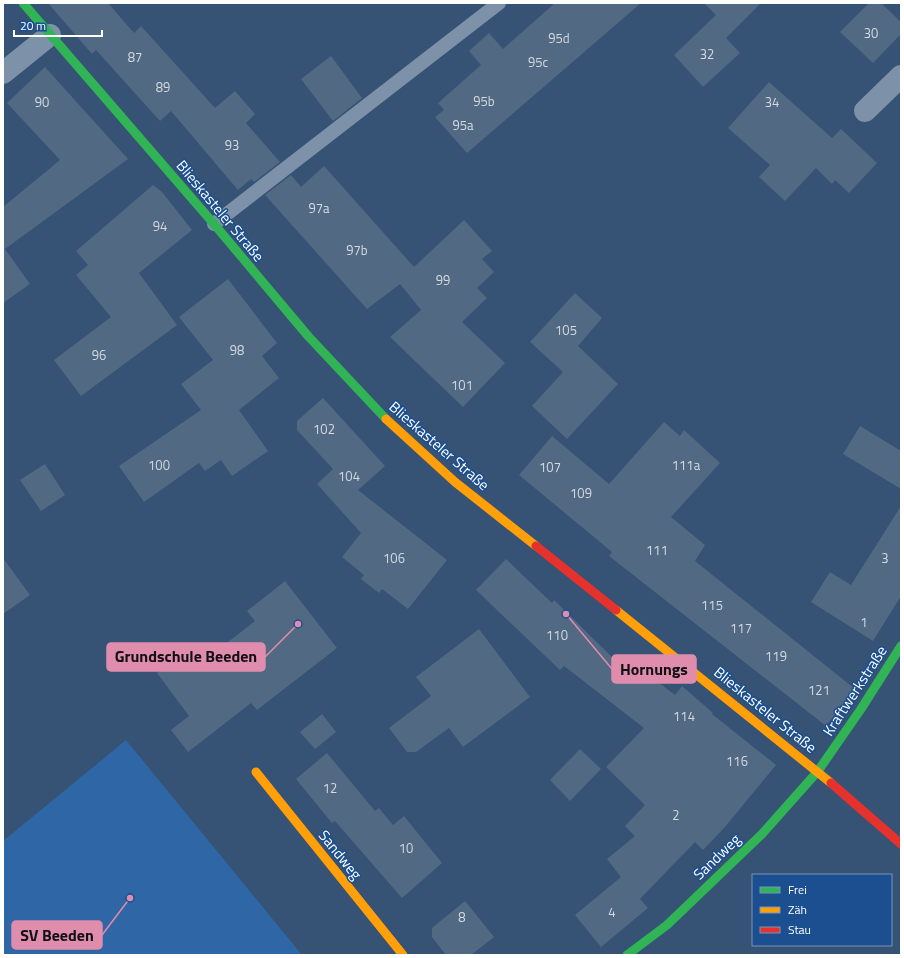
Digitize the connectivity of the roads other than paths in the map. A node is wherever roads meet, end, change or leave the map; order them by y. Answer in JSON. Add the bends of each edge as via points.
{"nodes":[{"id":1,"x":23,"y":3,"type":"edge"},
{"id":2,"x":499,"y":3,"type":"edge"},
{"id":3,"x":50,"y":35,"type":"junction"},
{"id":4,"x":3,"y":73,"type":"edge"},
{"id":5,"x":901,"y":76,"type":"edge"},
{"id":6,"x":865,"y":111,"type":"dead end"},
{"id":7,"x":214,"y":224,"type":"junction"},
{"id":8,"x":901,"y":646,"type":"edge"},
{"id":9,"x":818,"y":771,"type":"junction"},
{"id":10,"x":256,"y":772,"type":"dead end"},
{"id":11,"x":901,"y":844,"type":"edge"},
{"id":12,"x":403,"y":955,"type":"edge"},
{"id":13,"x":627,"y":955,"type":"edge"}],
"edges":[{"from":1,"to":3,"type":"street","name":"Blieskasteler Straße"},
{"from":2,"to":7,"type":"lane"},
{"from":3,"to":4,"type":"street"},
{"from":3,"to":7,"type":"street","name":"Blieskasteler Straße"},
{"from":5,"to":6,"type":"street"},
{"from":7,"to":9,"type":"street","name":"Blieskasteler Straße","via":[[308,336],[384,418],[455,482]]},
{"from":8,"to":9,"type":"street","name":"Kraftwerkstraße","via":[[861,710]]},
{"from":9,"to":11,"type":"street","name":"Blieskasteler Straße"},
{"from":9,"to":13,"type":"street","name":"Sandweg","via":[[762,834],[667,925]]},
{"from":10,"to":12,"type":"street","name":"Sandweg"}]}
